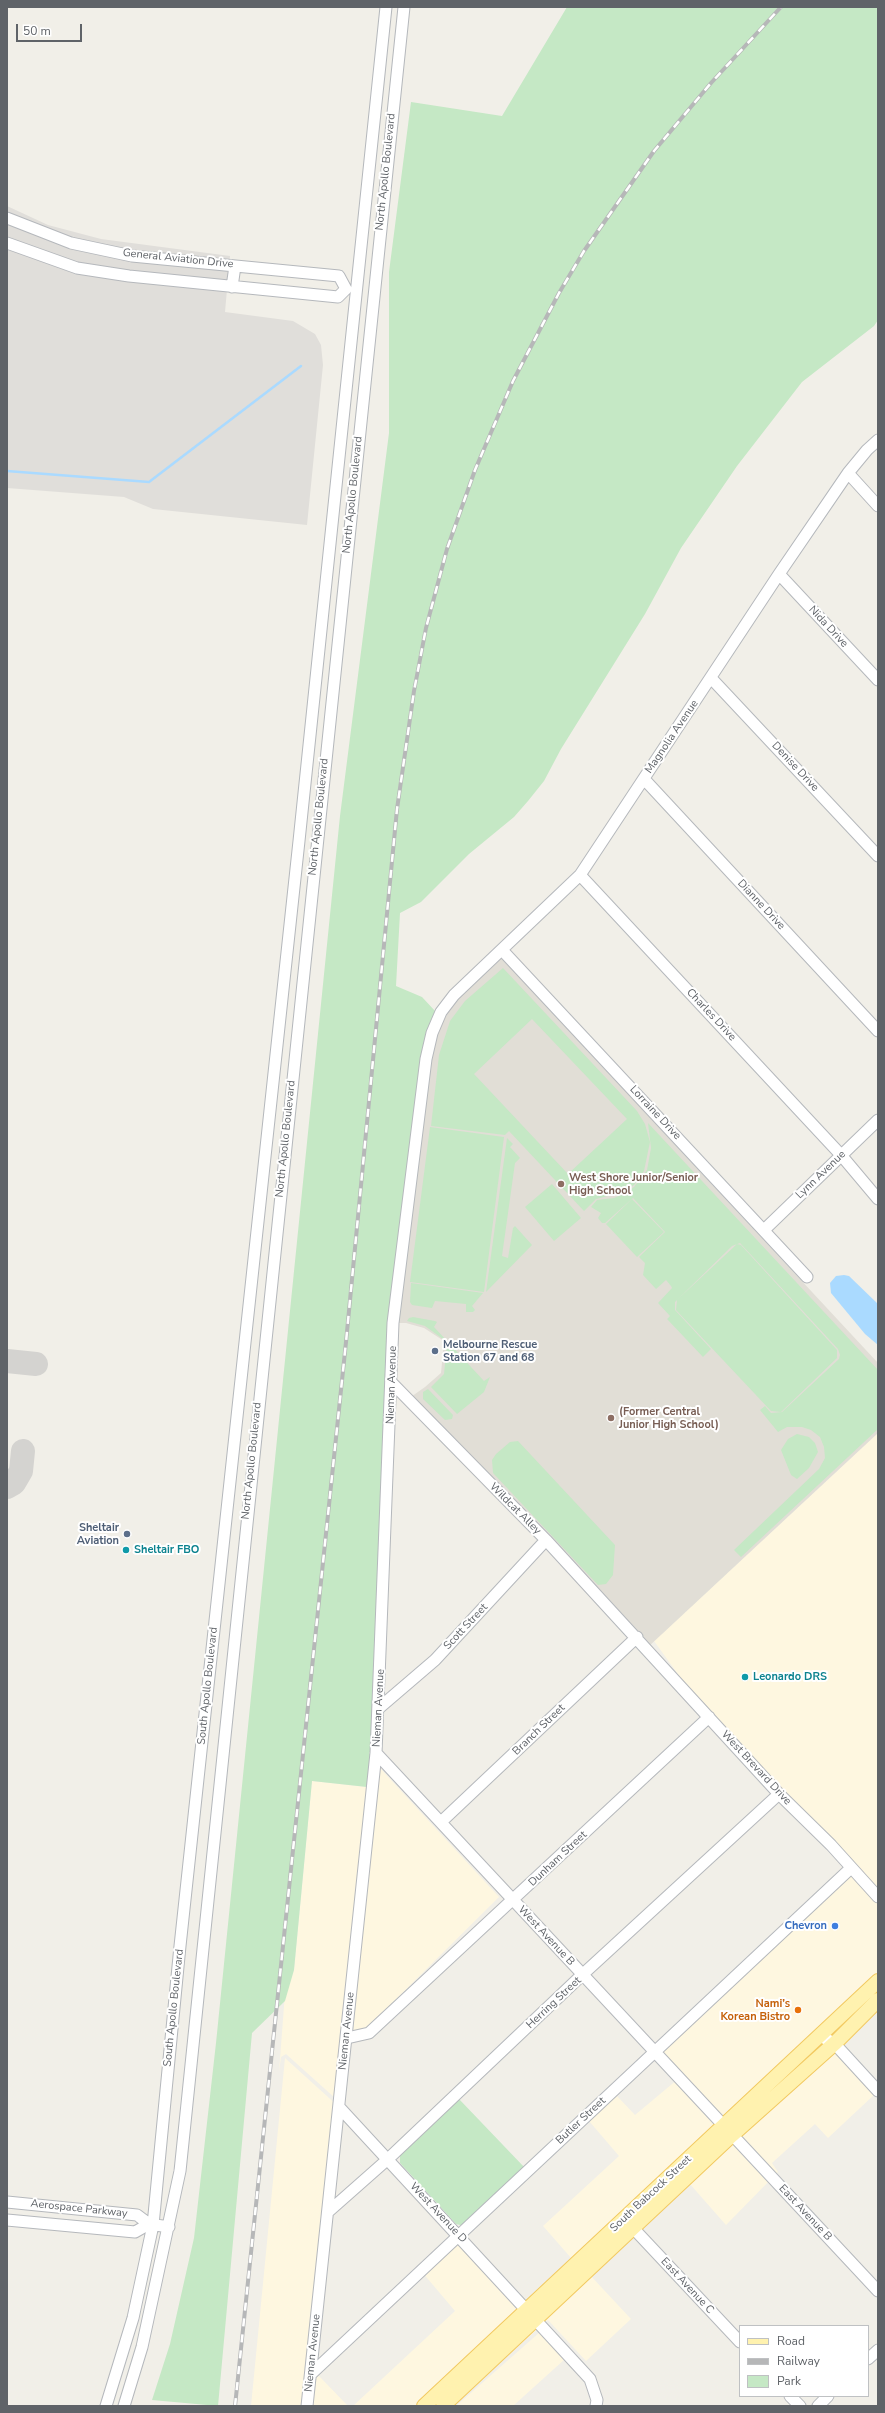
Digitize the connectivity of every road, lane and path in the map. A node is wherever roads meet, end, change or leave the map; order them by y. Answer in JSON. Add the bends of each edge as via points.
{"nodes":[{"id":1,"x":386,"y":7,"type":"edge"},
{"id":2,"x":404,"y":7,"type":"edge"},
{"id":3,"x":7,"y":218,"type":"edge"},
{"id":4,"x":7,"y":243,"type":"edge"},
{"id":5,"x":235,"y":266,"type":"junction"},
{"id":6,"x":232,"y":287,"type":"junction"},
{"id":7,"x":346,"y":289,"type":"junction"},
{"id":8,"x":358,"y":291,"type":"junction"},
{"id":9,"x":373,"y":294,"type":"junction"},
{"id":10,"x":878,"y":440,"type":"edge"},
{"id":11,"x":848,"y":473,"type":"junction"},
{"id":12,"x":878,"y":506,"type":"edge"},
{"id":13,"x":779,"y":574,"type":"junction"},
{"id":14,"x":711,"y":678,"type":"junction"},
{"id":15,"x":878,"y":680,"type":"edge"},
{"id":16,"x":644,"y":779,"type":"junction"},
{"id":17,"x":878,"y":856,"type":"edge"},
{"id":18,"x":580,"y":875,"type":"junction"},
{"id":19,"x":502,"y":950,"type":"junction"},
{"id":20,"x":441,"y":1012,"type":"joint"},
{"id":21,"x":878,"y":1031,"type":"edge"},
{"id":22,"x":878,"y":1120,"type":"edge"},
{"id":23,"x":841,"y":1155,"type":"junction"},
{"id":24,"x":878,"y":1199,"type":"edge"},
{"id":25,"x":764,"y":1230,"type":"junction"},
{"id":26,"x":807,"y":1277,"type":"dead end"},
{"id":27,"x":392,"y":1383,"type":"junction"},
{"id":28,"x":546,"y":1540,"type":"junction"},
{"id":29,"x":217,"y":1606,"type":"joint"},
{"id":30,"x":235,"y":1627,"type":"joint"},
{"id":31,"x":637,"y":1637,"type":"junction"},
{"id":32,"x":379,"y":1708,"type":"junction"},
{"id":33,"x":709,"y":1717,"type":"junction"},
{"id":34,"x":376,"y":1753,"type":"junction"},
{"id":35,"x":780,"y":1794,"type":"junction"},
{"id":36,"x":441,"y":1822,"type":"junction"},
{"id":37,"x":851,"y":1868,"type":"junction"},
{"id":38,"x":878,"y":1897,"type":"edge"},
{"id":39,"x":513,"y":1900,"type":"junction"},
{"id":40,"x":582,"y":1975,"type":"junction"},
{"id":41,"x":878,"y":1981,"type":"edge"},
{"id":42,"x":878,"y":2000,"type":"edge"},
{"id":43,"x":820,"y":2036,"type":"junction"},
{"id":44,"x":347,"y":2038,"type":"junction"},
{"id":45,"x":834,"y":2044,"type":"junction"},
{"id":46,"x":654,"y":2053,"type":"junction"},
{"id":47,"x":878,"y":2091,"type":"edge"},
{"id":48,"x":339,"y":2108,"type":"junction"},
{"id":49,"x":728,"y":2131,"type":"junction"},
{"id":50,"x":388,"y":2159,"type":"junction"},
{"id":51,"x":7,"y":2202,"type":"edge"},
{"id":52,"x":328,"y":2212,"type":"junction"},
{"id":53,"x":7,"y":2220,"type":"edge"},
{"id":54,"x":151,"y":2224,"type":"junction"},
{"id":55,"x":169,"y":2227,"type":"junction"},
{"id":56,"x":634,"y":2229,"type":"junction"},
{"id":57,"x":459,"y":2236,"type":"junction"},
{"id":58,"x":878,"y":2291,"type":"edge"},
{"id":59,"x":531,"y":2315,"type":"junction"},
{"id":60,"x":739,"y":2341,"type":"edge"},
{"id":61,"x":878,"y":2350,"type":"edge"},
{"id":62,"x":869,"y":2358,"type":"edge"},
{"id":63,"x":311,"y":2374,"type":"junction"},
{"id":64,"x":791,"y":2397,"type":"edge"},
{"id":65,"x":827,"y":2397,"type":"edge"},
{"id":66,"x":597,"y":2403,"type":"edge"},
{"id":67,"x":106,"y":2406,"type":"edge"},
{"id":68,"x":124,"y":2406,"type":"edge"},
{"id":69,"x":307,"y":2406,"type":"edge"},
{"id":70,"x":424,"y":2406,"type":"edge"},
{"id":71,"x":443,"y":2406,"type":"edge"},
{"id":72,"x":800,"y":2406,"type":"edge"},
{"id":73,"x":818,"y":2406,"type":"edge"}],
"edges":[{"from":1,"to":8,"type":"street","name":"North Apollo Boulevard"},
{"from":2,"to":9,"type":"street","name":"North Apollo Boulevard"},
{"from":3,"to":5,"type":"street","name":"General Aviation Drive","via":[[71,243],[132,256]]},
{"from":4,"to":6,"type":"street","name":"General Aviation Drive","via":[[76,268]]},
{"from":5,"to":6,"type":"street"},
{"from":5,"to":7,"type":"street","name":"General Aviation Drive","via":[[339,276]]},
{"from":6,"to":7,"type":"street","name":"General Aviation Drive","via":[[338,297]]},
{"from":7,"to":8,"type":"street"},
{"from":8,"to":9,"type":"street"},
{"from":8,"to":29,"type":"street","name":"North Apollo Boulevard"},
{"from":9,"to":30,"type":"street","name":"North Apollo Boulevard"},
{"from":10,"to":11,"type":"street","name":"Magnolia Avenue"},
{"from":11,"to":12,"type":"street"},
{"from":11,"to":13,"type":"street","name":"Magnolia Avenue"},
{"from":13,"to":14,"type":"street","name":"Magnolia Avenue"},
{"from":13,"to":15,"type":"street","name":"Nida Drive"},
{"from":14,"to":16,"type":"street","name":"Magnolia Avenue"},
{"from":14,"to":17,"type":"street","name":"Denise Drive"},
{"from":16,"to":18,"type":"street","name":"Magnolia Avenue"},
{"from":16,"to":21,"type":"street","name":"Dianne Drive"},
{"from":18,"to":19,"type":"street","name":"Magnolia Avenue"},
{"from":18,"to":23,"type":"street","name":"Charles Drive"},
{"from":19,"to":20,"type":"street","name":"Magnolia Avenue","via":[[454,995]]},
{"from":19,"to":25,"type":"street","name":"Lorraine Drive"},
{"from":20,"to":27,"type":"street","name":"Nieman Avenue","via":[[432,1033],[426,1059],[393,1323]]},
{"from":22,"to":23,"type":"street","name":"Lynn Avenue"},
{"from":23,"to":24,"type":"street","name":"Charles Drive"},
{"from":23,"to":25,"type":"street","name":"Lynn Avenue"},
{"from":25,"to":26,"type":"street","name":"Lorraine Drive"},
{"from":27,"to":28,"type":"street","name":"Wildcat Alley"},
{"from":27,"to":32,"type":"street","name":"Nieman Avenue"},
{"from":28,"to":31,"type":"street","name":"Wildcat Alley"},
{"from":28,"to":32,"type":"street","name":"Scott Street","via":[[436,1660]]},
{"from":29,"to":54,"type":"street","name":"South Apollo Boulevard"},
{"from":30,"to":55,"type":"street","name":"South Apollo Boulevard","via":[[180,2171]]},
{"from":31,"to":33,"type":"street","name":"West Brevard Drive"},
{"from":31,"to":36,"type":"street","name":"Branch Street"},
{"from":32,"to":34,"type":"street","name":"Nieman Avenue"},
{"from":33,"to":35,"type":"street","name":"West Brevard Drive"},
{"from":33,"to":39,"type":"street","name":"Dunham Street"},
{"from":34,"to":36,"type":"street","name":"West Avenue B"},
{"from":34,"to":44,"type":"street","name":"Nieman Avenue"},
{"from":35,"to":37,"type":"street","name":"West Brevard Drive"},
{"from":35,"to":40,"type":"street","name":"Herring Street"},
{"from":36,"to":39,"type":"street","name":"West Avenue B"},
{"from":37,"to":38,"type":"street","name":"West Brevard Drive"},
{"from":37,"to":46,"type":"street","name":"Butler Street"},
{"from":39,"to":40,"type":"street","name":"West Avenue B"},
{"from":39,"to":44,"type":"street","name":"Dunham Street","via":[[369,2033]]},
{"from":40,"to":46,"type":"street","name":"West Avenue B"},
{"from":40,"to":50,"type":"street","name":"Herring Street"},
{"from":41,"to":43,"type":"main road","name":"South Babcock Street"},
{"from":42,"to":45,"type":"main road","name":"South Babcock Street"},
{"from":43,"to":45,"type":"street"},
{"from":43,"to":49,"type":"main road","name":"South Babcock Street"},
{"from":44,"to":48,"type":"street","name":"Nieman Avenue"},
{"from":45,"to":47,"type":"street"},
{"from":45,"to":49,"type":"main road","name":"South Babcock Street"},
{"from":46,"to":49,"type":"street","name":"West Avenue B"},
{"from":46,"to":57,"type":"street","name":"Butler Street"},
{"from":48,"to":50,"type":"street","name":"West Avenue D"},
{"from":48,"to":52,"type":"street","name":"Nieman Avenue"},
{"from":49,"to":56,"type":"main road","name":"South Babcock Street"},
{"from":49,"to":58,"type":"street","name":"East Avenue B"},
{"from":49,"to":59,"type":"main road","name":"South Babcock Street"},
{"from":50,"to":52,"type":"street","name":"Herring Street"},
{"from":50,"to":57,"type":"street","name":"West Avenue D"},
{"from":51,"to":54,"type":"street","name":"Aerospace Parkway","via":[[136,2215]]},
{"from":52,"to":63,"type":"street","name":"Nieman Avenue"},
{"from":53,"to":54,"type":"street","name":"Aerospace Parkway","via":[[135,2232]]},
{"from":54,"to":55,"type":"street","name":"Aerospace Parkway"},
{"from":54,"to":67,"type":"street","name":"South Apollo Boulevard","via":[[133,2318]]},
{"from":55,"to":68,"type":"street","name":"South Apollo Boulevard","via":[[142,2348]]},
{"from":56,"to":59,"type":"main road","name":"South Babcock Street"},
{"from":56,"to":60,"type":"street","name":"East Avenue C"},
{"from":57,"to":59,"type":"street","name":"West Avenue D"},
{"from":57,"to":63,"type":"street","name":"Butler Street"},
{"from":59,"to":66,"type":"street","name":"West Avenue D","via":[[590,2378]]},
{"from":59,"to":70,"type":"main road","name":"South Babcock Street"},
{"from":59,"to":71,"type":"main road","name":"South Babcock Street"},
{"from":61,"to":62,"type":"street"},
{"from":63,"to":69,"type":"street","name":"Nieman Avenue"},
{"from":64,"to":72,"type":"street"},
{"from":65,"to":73,"type":"street"}]}
